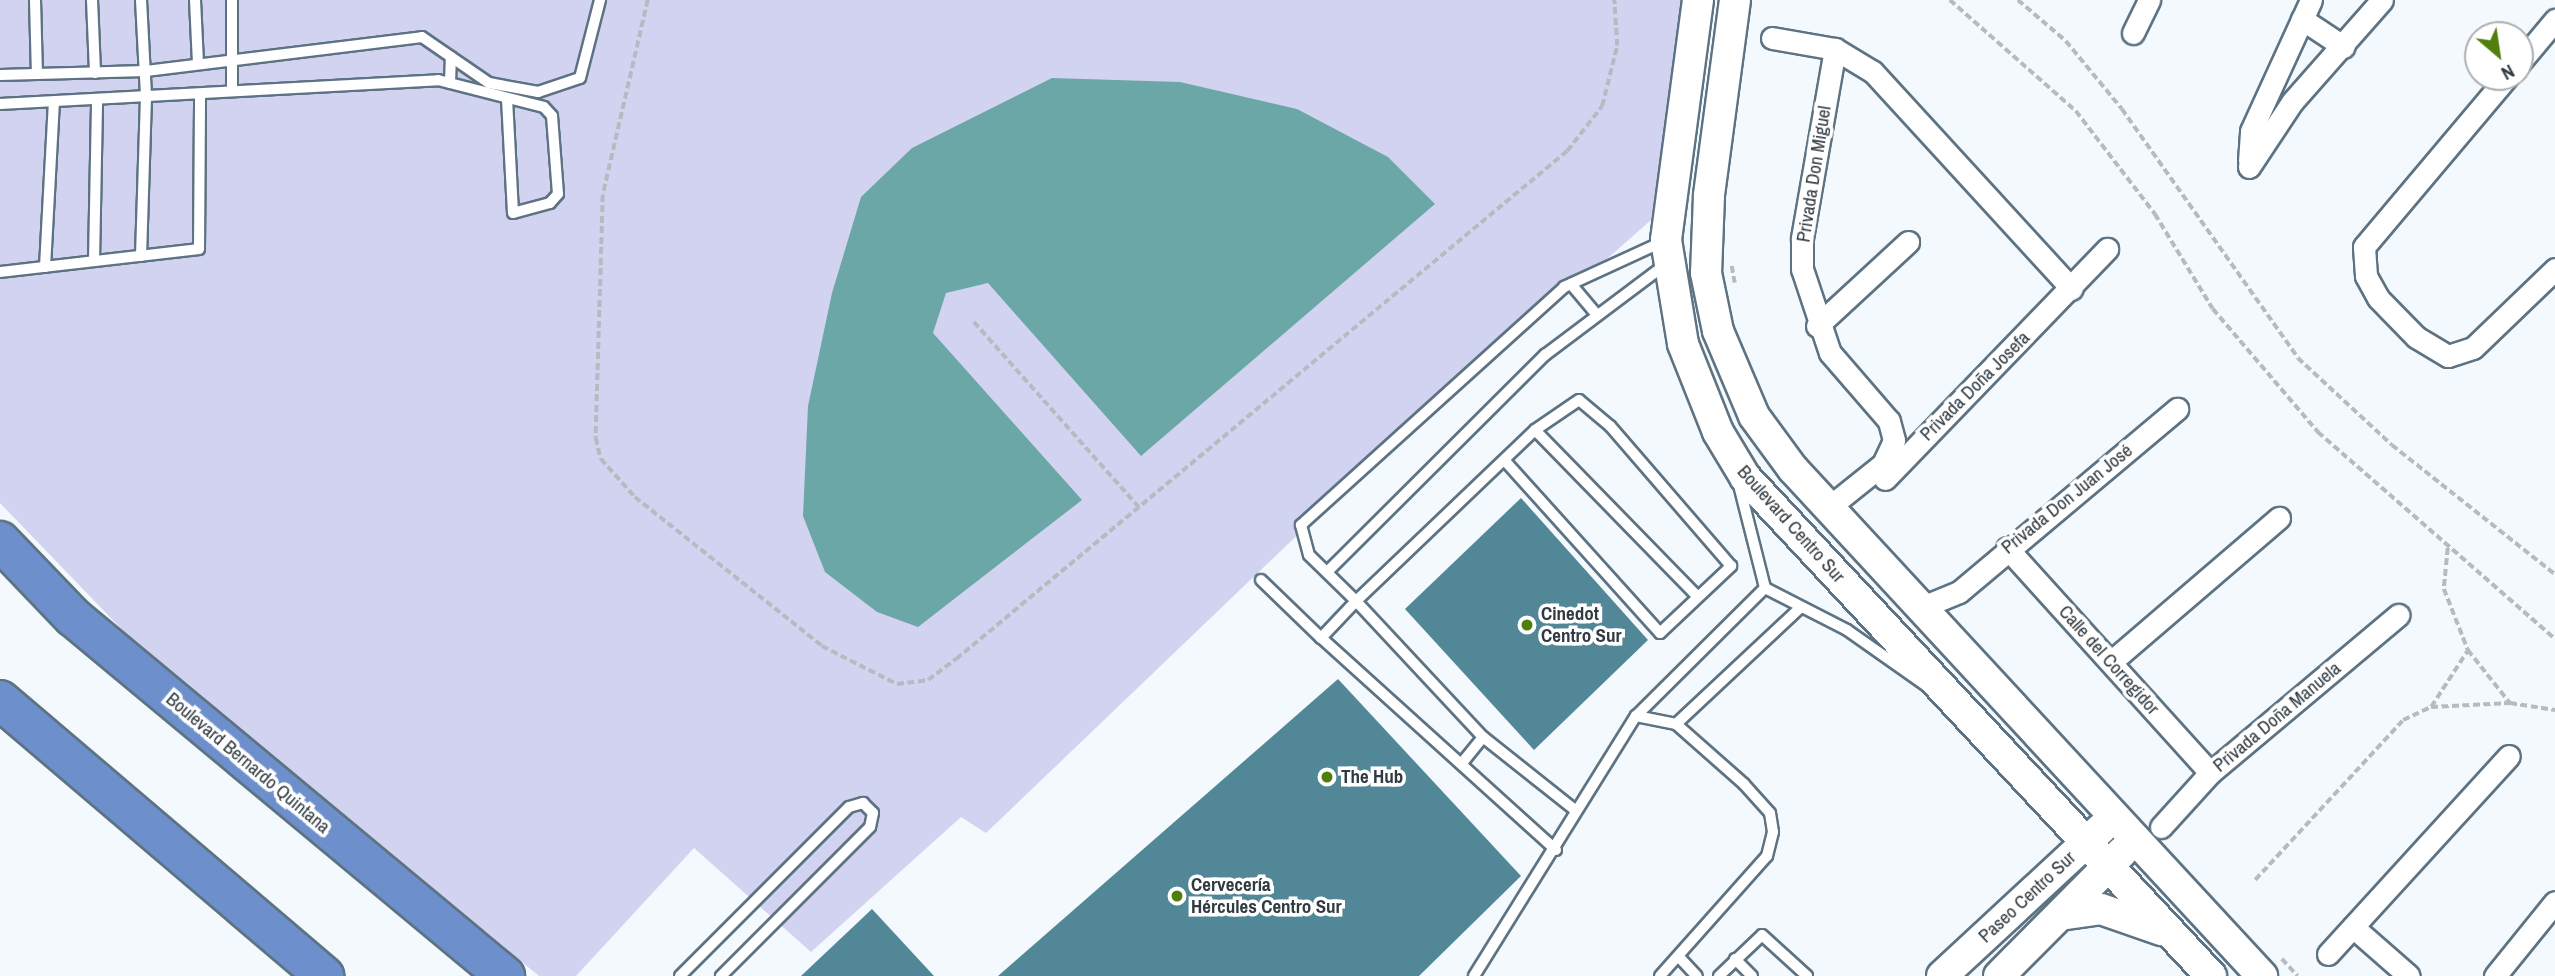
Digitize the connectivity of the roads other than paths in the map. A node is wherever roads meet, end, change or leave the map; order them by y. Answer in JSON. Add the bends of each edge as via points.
{"nodes":[{"id":1,"x":35,"y":0,"type":"edge"},
{"id":2,"x":92,"y":0,"type":"edge"},
{"id":3,"x":141,"y":0,"type":"edge"},
{"id":4,"x":195,"y":0,"type":"edge"},
{"id":5,"x":232,"y":0,"type":"edge"},
{"id":6,"x":600,"y":0,"type":"edge"},
{"id":7,"x":1698,"y":0,"type":"edge"},
{"id":8,"x":1735,"y":0,"type":"edge"},
{"id":9,"x":2149,"y":0,"type":"edge"},
{"id":10,"x":2382,"y":0,"type":"edge"},
{"id":11,"x":2307,"y":9,"type":"edge"},
{"id":12,"x":2555,"y":20,"type":"edge"},
{"id":13,"x":2133,"y":33,"type":"dead end"},
{"id":14,"x":1772,"y":38,"type":"dead end"},
{"id":15,"x":2534,"y":45,"type":"edge"},
{"id":16,"x":2344,"y":47,"type":"junction"},
{"id":17,"x":1835,"y":49,"type":"junction"},
{"id":18,"x":451,"y":57,"type":"junction"},
{"id":19,"x":234,"y":60,"type":"junction"},
{"id":20,"x":198,"y":63,"type":"junction"},
{"id":21,"x":146,"y":71,"type":"junction"},
{"id":22,"x":96,"y":73,"type":"junction"},
{"id":23,"x":37,"y":74,"type":"junction"},
{"id":24,"x":0,"y":75,"type":"edge"},
{"id":25,"x":450,"y":83,"type":"junction"},
{"id":26,"x":232,"y":90,"type":"junction"},
{"id":27,"x":2495,"y":91,"type":"edge"},
{"id":28,"x":200,"y":94,"type":"junction"},
{"id":29,"x":146,"y":97,"type":"junction"},
{"id":30,"x":507,"y":99,"type":"junction"},
{"id":31,"x":97,"y":100,"type":"junction"},
{"id":32,"x":54,"y":102,"type":"junction"},
{"id":33,"x":0,"y":104,"type":"edge"},
{"id":34,"x":1908,"y":242,"type":"dead end"},
{"id":35,"x":2107,"y":249,"type":"dead end"},
{"id":36,"x":1667,"y":251,"type":"junction"},
{"id":37,"x":141,"y":256,"type":"junction"},
{"id":38,"x":94,"y":261,"type":"junction"},
{"id":39,"x":45,"y":267,"type":"junction"},
{"id":40,"x":2555,"y":269,"type":"edge"},
{"id":41,"x":0,"y":272,"type":"edge"},
{"id":42,"x":1571,"y":284,"type":"junction"},
{"id":43,"x":2072,"y":289,"type":"junction"},
{"id":44,"x":1597,"y":315,"type":"junction"},
{"id":45,"x":1817,"y":326,"type":"junction"},
{"id":46,"x":2177,"y":409,"type":"dead end"},
{"id":47,"x":1535,"y":430,"type":"junction"},
{"id":48,"x":1894,"y":440,"type":"joint"},
{"id":49,"x":1734,"y":461,"type":"junction"},
{"id":50,"x":1506,"y":462,"type":"junction"},
{"id":51,"x":1833,"y":513,"type":"junction"},
{"id":52,"x":2279,"y":518,"type":"dead end"},
{"id":53,"x":0,"y":541,"type":"edge"},
{"id":54,"x":2007,"y":548,"type":"junction"},
{"id":55,"x":1326,"y":572,"type":"junction"},
{"id":56,"x":1261,"y":580,"type":"dead end"},
{"id":57,"x":1765,"y":588,"type":"junction"},
{"id":58,"x":1959,"y":592,"type":"junction"},
{"id":59,"x":1698,"y":597,"type":"junction"},
{"id":60,"x":1356,"y":601,"type":"junction"},
{"id":61,"x":1801,"y":607,"type":"junction"},
{"id":62,"x":1920,"y":608,"type":"junction"},
{"id":63,"x":2398,"y":615,"type":"dead end"},
{"id":64,"x":1942,"y":632,"type":"junction"},
{"id":65,"x":1321,"y":638,"type":"junction"},
{"id":66,"x":2112,"y":661,"type":"junction"},
{"id":67,"x":1951,"y":698,"type":"junction"},
{"id":68,"x":0,"y":700,"type":"edge"},
{"id":69,"x":1636,"y":716,"type":"junction"},
{"id":70,"x":1676,"y":724,"type":"junction"},
{"id":71,"x":1483,"y":737,"type":"junction"},
{"id":72,"x":2508,"y":756,"type":"dead end"},
{"id":73,"x":1462,"y":763,"type":"junction"},
{"id":74,"x":2210,"y":773,"type":"junction"},
{"id":75,"x":1574,"y":809,"type":"junction"},
{"id":76,"x":2113,"y":818,"type":"junction"},
{"id":77,"x":2161,"y":827,"type":"dead end"},
{"id":78,"x":2134,"y":841,"type":"junction"},
{"id":79,"x":2085,"y":843,"type":"junction"},
{"id":80,"x":1556,"y":850,"type":"junction"},
{"id":81,"x":2108,"y":867,"type":"junction"},
{"id":82,"x":2058,"y":869,"type":"junction"},
{"id":83,"x":2085,"y":890,"type":"junction"},
{"id":84,"x":2555,"y":902,"type":"edge"},
{"id":85,"x":2060,"y":915,"type":"junction"},
{"id":86,"x":1997,"y":925,"type":"junction"},
{"id":87,"x":2353,"y":927,"type":"junction"},
{"id":88,"x":2168,"y":932,"type":"junction"},
{"id":89,"x":2329,"y":954,"type":"dead end"},
{"id":90,"x":1679,"y":957,"type":"junction"},
{"id":91,"x":1735,"y":959,"type":"junction"},
{"id":92,"x":2270,"y":966,"type":"edge"},
{"id":93,"x":324,"y":976,"type":"edge"},
{"id":94,"x":505,"y":976,"type":"edge"},
{"id":95,"x":680,"y":976,"type":"edge"},
{"id":96,"x":721,"y":976,"type":"edge"},
{"id":97,"x":1474,"y":976,"type":"edge"},
{"id":98,"x":1660,"y":976,"type":"edge"},
{"id":99,"x":1697,"y":976,"type":"edge"},
{"id":100,"x":1719,"y":976,"type":"edge"},
{"id":101,"x":1752,"y":976,"type":"edge"},
{"id":102,"x":1807,"y":976,"type":"edge"},
{"id":103,"x":1925,"y":976,"type":"edge"},
{"id":104,"x":1942,"y":976,"type":"edge"},
{"id":105,"x":1999,"y":976,"type":"edge"},
{"id":106,"x":2211,"y":976,"type":"edge"},
{"id":107,"x":2409,"y":976,"type":"edge"},
{"id":108,"x":2495,"y":976,"type":"edge"}],
"edges":[{"from":1,"to":23,"type":"lane"},
{"from":2,"to":22,"type":"lane"},
{"from":3,"to":21,"type":"lane"},
{"from":4,"to":20,"type":"lane"},
{"from":5,"to":19,"type":"lane"},
{"from":6,"to":18,"type":"lane","via":[[580,78],[538,92],[489,83]]},
{"from":7,"to":36,"type":"street","name":"Boulevard Centro Sur"},
{"from":8,"to":51,"type":"street","name":"Boulevard Centro Sur","via":[[1709,196],[1709,294],[1754,416]]},
{"from":9,"to":13,"type":"street"},
{"from":10,"to":16,"type":"street"},
{"from":11,"to":16,"type":"street"},
{"from":11,"to":16,"type":"street","via":[[2251,131],[2249,167],[2292,102]]},
{"from":12,"to":15,"type":"street"},
{"from":14,"to":17,"type":"street"},
{"from":17,"to":43,"type":"street","via":[[1873,72]]},
{"from":17,"to":45,"type":"street","name":"Privada Don Miguel","via":[[1802,238]]},
{"from":18,"to":19,"type":"lane","via":[[422,37]]},
{"from":18,"to":25,"type":"lane"},
{"from":19,"to":20,"type":"lane"},
{"from":19,"to":26,"type":"lane"},
{"from":20,"to":21,"type":"lane"},
{"from":21,"to":22,"type":"lane"},
{"from":21,"to":29,"type":"lane"},
{"from":22,"to":23,"type":"lane"},
{"from":23,"to":24,"type":"lane"},
{"from":25,"to":26,"type":"lane"},
{"from":25,"to":30,"type":"lane"},
{"from":26,"to":28,"type":"lane"},
{"from":27,"to":40,"type":"street","via":[[2364,247],[2366,276],[2378,298],[2416,337],[2448,356],[2473,348]]},
{"from":28,"to":29,"type":"lane"},
{"from":28,"to":37,"type":"lane","via":[[199,249]]},
{"from":29,"to":31,"type":"lane"},
{"from":29,"to":37,"type":"lane"},
{"from":30,"to":30,"type":"lane","via":[[508,124],[513,213],[550,203],[558,194],[552,116]]},
{"from":31,"to":32,"type":"lane"},
{"from":31,"to":38,"type":"lane"},
{"from":32,"to":33,"type":"lane"},
{"from":32,"to":39,"type":"lane"},
{"from":34,"to":45,"type":"street"},
{"from":35,"to":43,"type":"street","name":"Privada Doña Josefa"},
{"from":36,"to":42,"type":"lane"},
{"from":36,"to":44,"type":"lane"},
{"from":36,"to":49,"type":"street","name":"Boulevard Centro Sur","via":[[1691,369]]},
{"from":37,"to":38,"type":"lane"},
{"from":38,"to":39,"type":"lane"},
{"from":39,"to":41,"type":"lane"},
{"from":42,"to":44,"type":"lane"},
{"from":42,"to":55,"type":"lane","via":[[1301,525],[1309,555]]},
{"from":43,"to":51,"type":"street","name":"Privada Doña Josefa","via":[[1883,481]]},
{"from":44,"to":55,"type":"lane","via":[[1545,355]]},
{"from":45,"to":48,"type":"street","name":"Privada Don Miguel","via":[[1830,353],[1889,421]]},
{"from":46,"to":54,"type":"street","name":"Privada Don Juan José"},
{"from":47,"to":50,"type":"lane"},
{"from":47,"to":59,"type":"lane"},
{"from":47,"to":59,"type":"lane","via":[[1565,404],[1590,404],[1731,566]]},
{"from":48,"to":51,"type":"street","name":"Privada Doña Josefa","via":[[1883,464]]},
{"from":49,"to":57,"type":"lane"},
{"from":49,"to":67,"type":"street","name":"Boulevard Centro Sur"},
{"from":50,"to":59,"type":"lane","via":[[1660,633]]},
{"from":50,"to":60,"type":"lane"},
{"from":51,"to":62,"type":"street","name":"Boulevard Centro Sur"},
{"from":52,"to":66,"type":"street"},
{"from":53,"to":94,"type":"highway","name":"Boulevard Bernardo Quintana","via":[[73,617]]},
{"from":54,"to":58,"type":"street","name":"Privada Don Juan José"},
{"from":54,"to":66,"type":"street","name":"Calle del Corregidor"},
{"from":55,"to":60,"type":"lane"},
{"from":56,"to":65,"type":"lane"},
{"from":57,"to":61,"type":"lane"},
{"from":57,"to":69,"type":"lane"},
{"from":58,"to":62,"type":"street","name":"Privada Don Juan José"},
{"from":58,"to":64,"type":"street","name":"Privada Don Juan José"},
{"from":60,"to":65,"type":"lane"},
{"from":60,"to":71,"type":"lane"},
{"from":61,"to":67,"type":"lane","via":[[1847,630],[1902,675]]},
{"from":61,"to":70,"type":"lane"},
{"from":62,"to":64,"type":"street","name":"Boulevard Centro Sur"},
{"from":63,"to":74,"type":"street","name":"Privada Doña Manuela"},
{"from":64,"to":76,"type":"street","name":"Boulevard Centro Sur"},
{"from":65,"to":73,"type":"lane"},
{"from":66,"to":74,"type":"street","name":"Calle del Corregidor"},
{"from":67,"to":79,"type":"street","name":"Boulevard Centro Sur"},
{"from":68,"to":93,"type":"highway"},
{"from":69,"to":70,"type":"lane"},
{"from":69,"to":75,"type":"lane"},
{"from":70,"to":90,"type":"lane","via":[[1753,793],[1770,813],[1773,831],[1767,856]]},
{"from":71,"to":73,"type":"lane"},
{"from":71,"to":75,"type":"lane"},
{"from":72,"to":87,"type":"street"},
{"from":73,"to":80,"type":"lane"},
{"from":74,"to":77,"type":"street","name":"Privada Doña Manuela"},
{"from":75,"to":80,"type":"lane"},
{"from":76,"to":78,"type":"street","name":"Boulevard Centro Sur"},
{"from":76,"to":79,"type":"street","name":"Paseo Centro Sur"},
{"from":78,"to":81,"type":"street","name":"Paseo Centro Sur"},
{"from":78,"to":92,"type":"street","name":"Boulevard Centro Sur"},
{"from":79,"to":81,"type":"street","name":"Boulevard Centro Sur"},
{"from":79,"to":82,"type":"street","name":"Paseo Centro Sur"},
{"from":80,"to":97,"type":"lane"},
{"from":81,"to":83,"type":"street","name":"Paseo Centro Sur"},
{"from":81,"to":88,"type":"street","name":"Boulevard Centro Sur"},
{"from":82,"to":83,"type":"street"},
{"from":82,"to":86,"type":"street","name":"Paseo Centro Sur"},
{"from":83,"to":85,"type":"street","name":"Paseo Centro Sur"},
{"from":84,"to":108,"type":"street"},
{"from":85,"to":88,"type":"street","via":[[2101,909]]},
{"from":85,"to":105,"type":"street","name":"Paseo Centro Sur"},
{"from":86,"to":103,"type":"lane","via":[[1973,931]]},
{"from":86,"to":104,"type":"street","name":"Paseo Centro Sur"},
{"from":87,"to":89,"type":"street"},
{"from":87,"to":107,"type":"street"},
{"from":88,"to":106,"type":"street","name":"Boulevard Centro Sur"},
{"from":90,"to":98,"type":"lane"},
{"from":90,"to":99,"type":"lane"},
{"from":91,"to":100,"type":"lane"},
{"from":91,"to":101,"type":"lane"},
{"from":91,"to":102,"type":"lane","via":[[1762,935]]},
{"from":95,"to":96,"type":"lane","via":[[849,807],[863,803],[873,813],[870,827]]}]}
